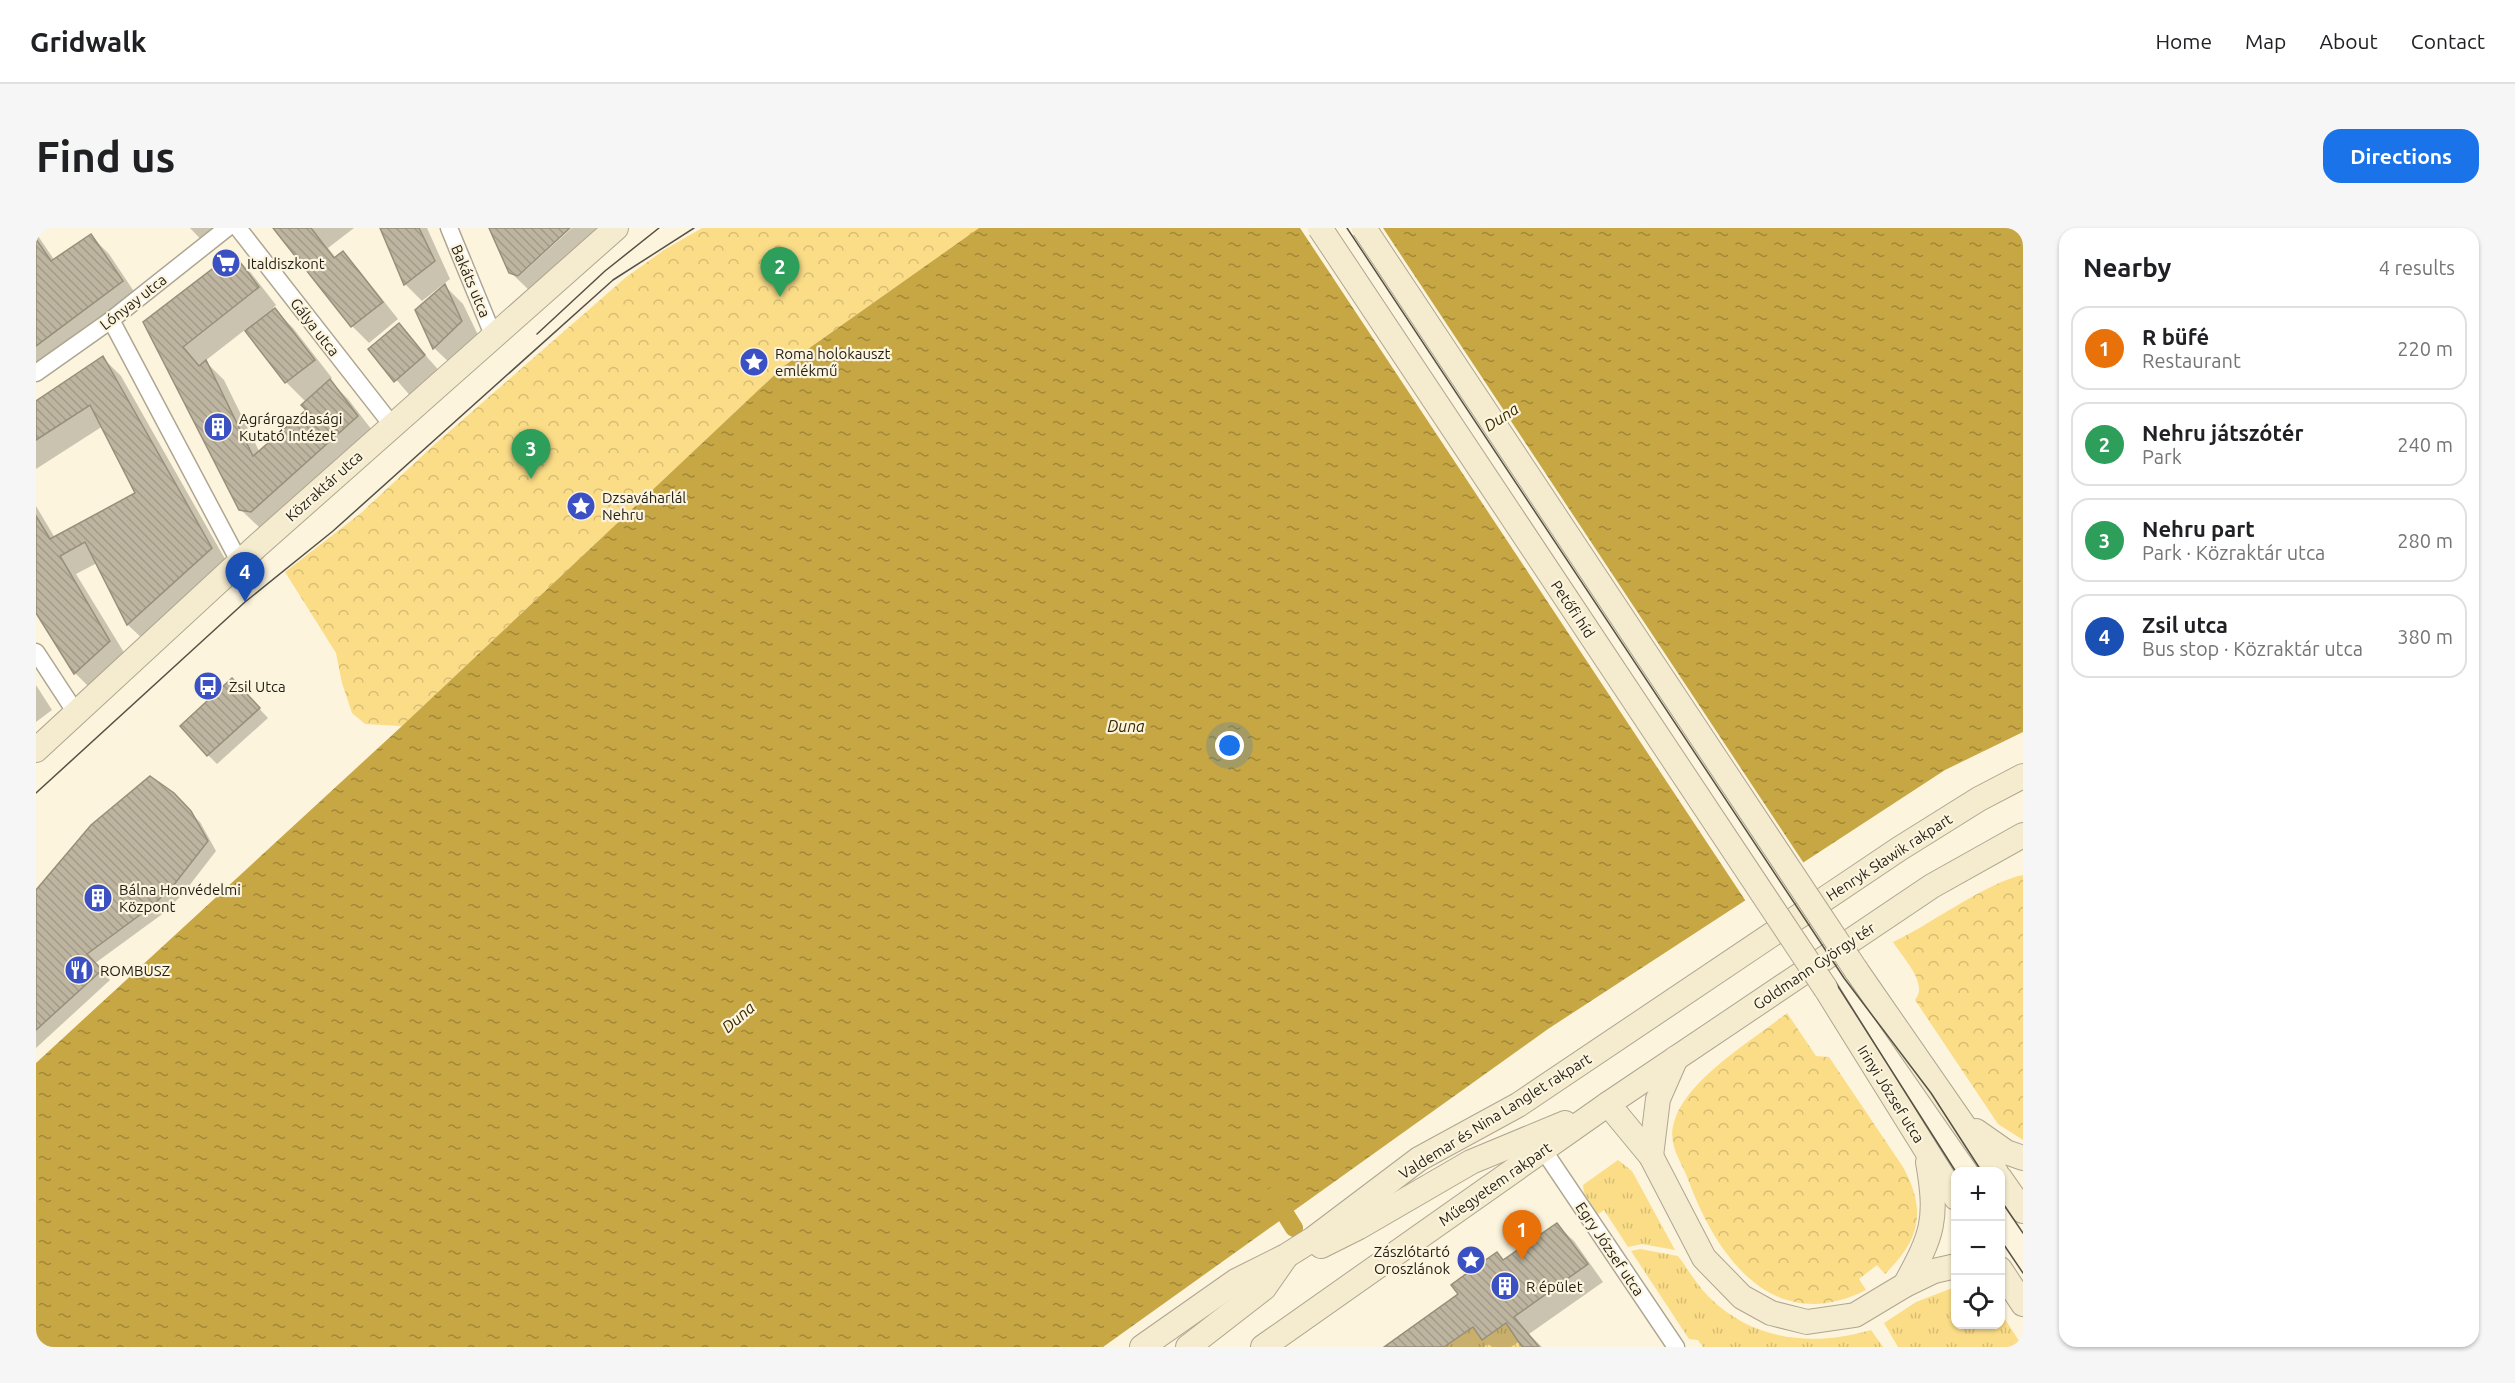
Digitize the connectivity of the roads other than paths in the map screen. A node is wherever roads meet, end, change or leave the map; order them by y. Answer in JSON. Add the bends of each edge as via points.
{"nodes":[{"id":1,"x":227,"y":228,"type":"edge"},
{"id":2,"x":238,"y":228,"type":"edge"},
{"id":3,"x":449,"y":228,"type":"edge"},
{"id":4,"x":616,"y":228,"type":"edge"},
{"id":5,"x":1320,"y":228,"type":"edge"},
{"id":6,"x":1364,"y":228,"type":"edge"},
{"id":7,"x":111,"y":320,"type":"junction"},
{"id":8,"x":493,"y":335,"type":"junction"},
{"id":9,"x":36,"y":373,"type":"edge"},
{"id":10,"x":392,"y":425,"type":"junction"},
{"id":11,"x":240,"y":562,"type":"junction"},
{"id":12,"x":36,"y":652,"type":"edge"},
{"id":13,"x":76,"y":713,"type":"junction"},
{"id":14,"x":36,"y":750,"type":"edge"},
{"id":15,"x":2023,"y":776,"type":"edge"},
{"id":16,"x":2023,"y":834,"type":"edge"},
{"id":17,"x":1757,"y":944,"type":"joint"},
{"id":18,"x":1826,"y":989,"type":"joint"},
{"id":19,"x":1676,"y":1058,"type":"junction"},
{"id":20,"x":1608,"y":1104,"type":"junction"},
{"id":21,"x":1964,"y":1124,"type":"junction"},
{"id":22,"x":1544,"y":1151,"type":"junction"},
{"id":23,"x":1926,"y":1151,"type":"junction"},
{"id":24,"x":1652,"y":1156,"type":"junction"},
{"id":25,"x":2023,"y":1158,"type":"edge"},
{"id":26,"x":1993,"y":1167,"type":"edge"},
{"id":27,"x":2005,"y":1184,"type":"edge"},
{"id":28,"x":1951,"y":1190,"type":"edge"},
{"id":29,"x":2023,"y":1211,"type":"edge"},
{"id":30,"x":1286,"y":1256,"type":"junction"},
{"id":31,"x":1951,"y":1267,"type":"edge"},
{"id":32,"x":2004,"y":1275,"type":"edge"},
{"id":33,"x":1905,"y":1285,"type":"junction"},
{"id":34,"x":2014,"y":1293,"type":"edge"},
{"id":35,"x":1142,"y":1347,"type":"edge"},
{"id":36,"x":1188,"y":1347,"type":"edge"},
{"id":37,"x":1263,"y":1347,"type":"edge"},
{"id":38,"x":1676,"y":1347,"type":"edge"}],
"edges":[{"from":1,"to":7,"type":"street","name":"Lónyay utca"},
{"from":2,"to":10,"type":"street","name":"Gálya utca"},
{"from":3,"to":8,"type":"street","name":"Bakáts utca"},
{"from":4,"to":8,"type":"main road","name":"Közraktár utca"},
{"from":5,"to":18,"type":"main road","name":"Petőfi híd","bridge":true},
{"from":6,"to":21,"type":"main road","bridge":true,"via":[[1856,970]]},
{"from":7,"to":9,"type":"street","name":"Lónyay utca"},
{"from":7,"to":11,"type":"street"},
{"from":8,"to":10,"type":"main road","name":"Közraktár utca"},
{"from":10,"to":11,"type":"main road","name":"Közraktár utca"},
{"from":11,"to":13,"type":"main road","name":"Közraktár utca"},
{"from":12,"to":13,"type":"street"},
{"from":13,"to":14,"type":"main road","name":"Közraktár utca"},
{"from":15,"to":17,"type":"main road","name":"Henryk Sławik rakpart","via":[[1899,849]]},
{"from":16,"to":19,"type":"main road","name":"Goldmann György tér","via":[[1932,886]]},
{"from":17,"to":30,"type":"main road","name":"Valdemar és Nina Langlet rakpart","via":[[1518,1105],[1419,1159]]},
{"from":18,"to":23,"type":"main road","name":"Irinyi József utca"},
{"from":19,"to":20,"type":"main road","name":"Goldmann György tér"},
{"from":19,"to":24,"type":"main road","via":[[1658,1099]]},
{"from":20,"to":22,"type":"main road","name":"Műegyetem rakpart"},
{"from":20,"to":24,"type":"main road"},
{"from":20,"to":30,"type":"main road","via":[[1471,1162],[1329,1244]]},
{"from":21,"to":25,"type":"main road"},
{"from":21,"to":26,"type":"main road"},
{"from":22,"to":37,"type":"main road","name":"Műegyetem rakpart"},
{"from":22,"to":38,"type":"street","name":"Egry József utca"},
{"from":23,"to":28,"type":"main road","name":"Irinyi József utca"},
{"from":23,"to":33,"type":"main road","via":[[1935,1205],[1924,1249]]},
{"from":24,"to":33,"type":"main road","via":[[1704,1258],[1742,1297],[1771,1313],[1807,1322],[1837,1319],[1870,1308]]},
{"from":27,"to":29,"type":"main road"},
{"from":30,"to":35,"type":"main road","name":"Valdemar és Nina Langlet rakpart","via":[[1236,1281]]},
{"from":30,"to":36,"type":"main road","via":[[1264,1288]]},
{"from":31,"to":33,"type":"main road"},
{"from":32,"to":34,"type":"main road"}]}
